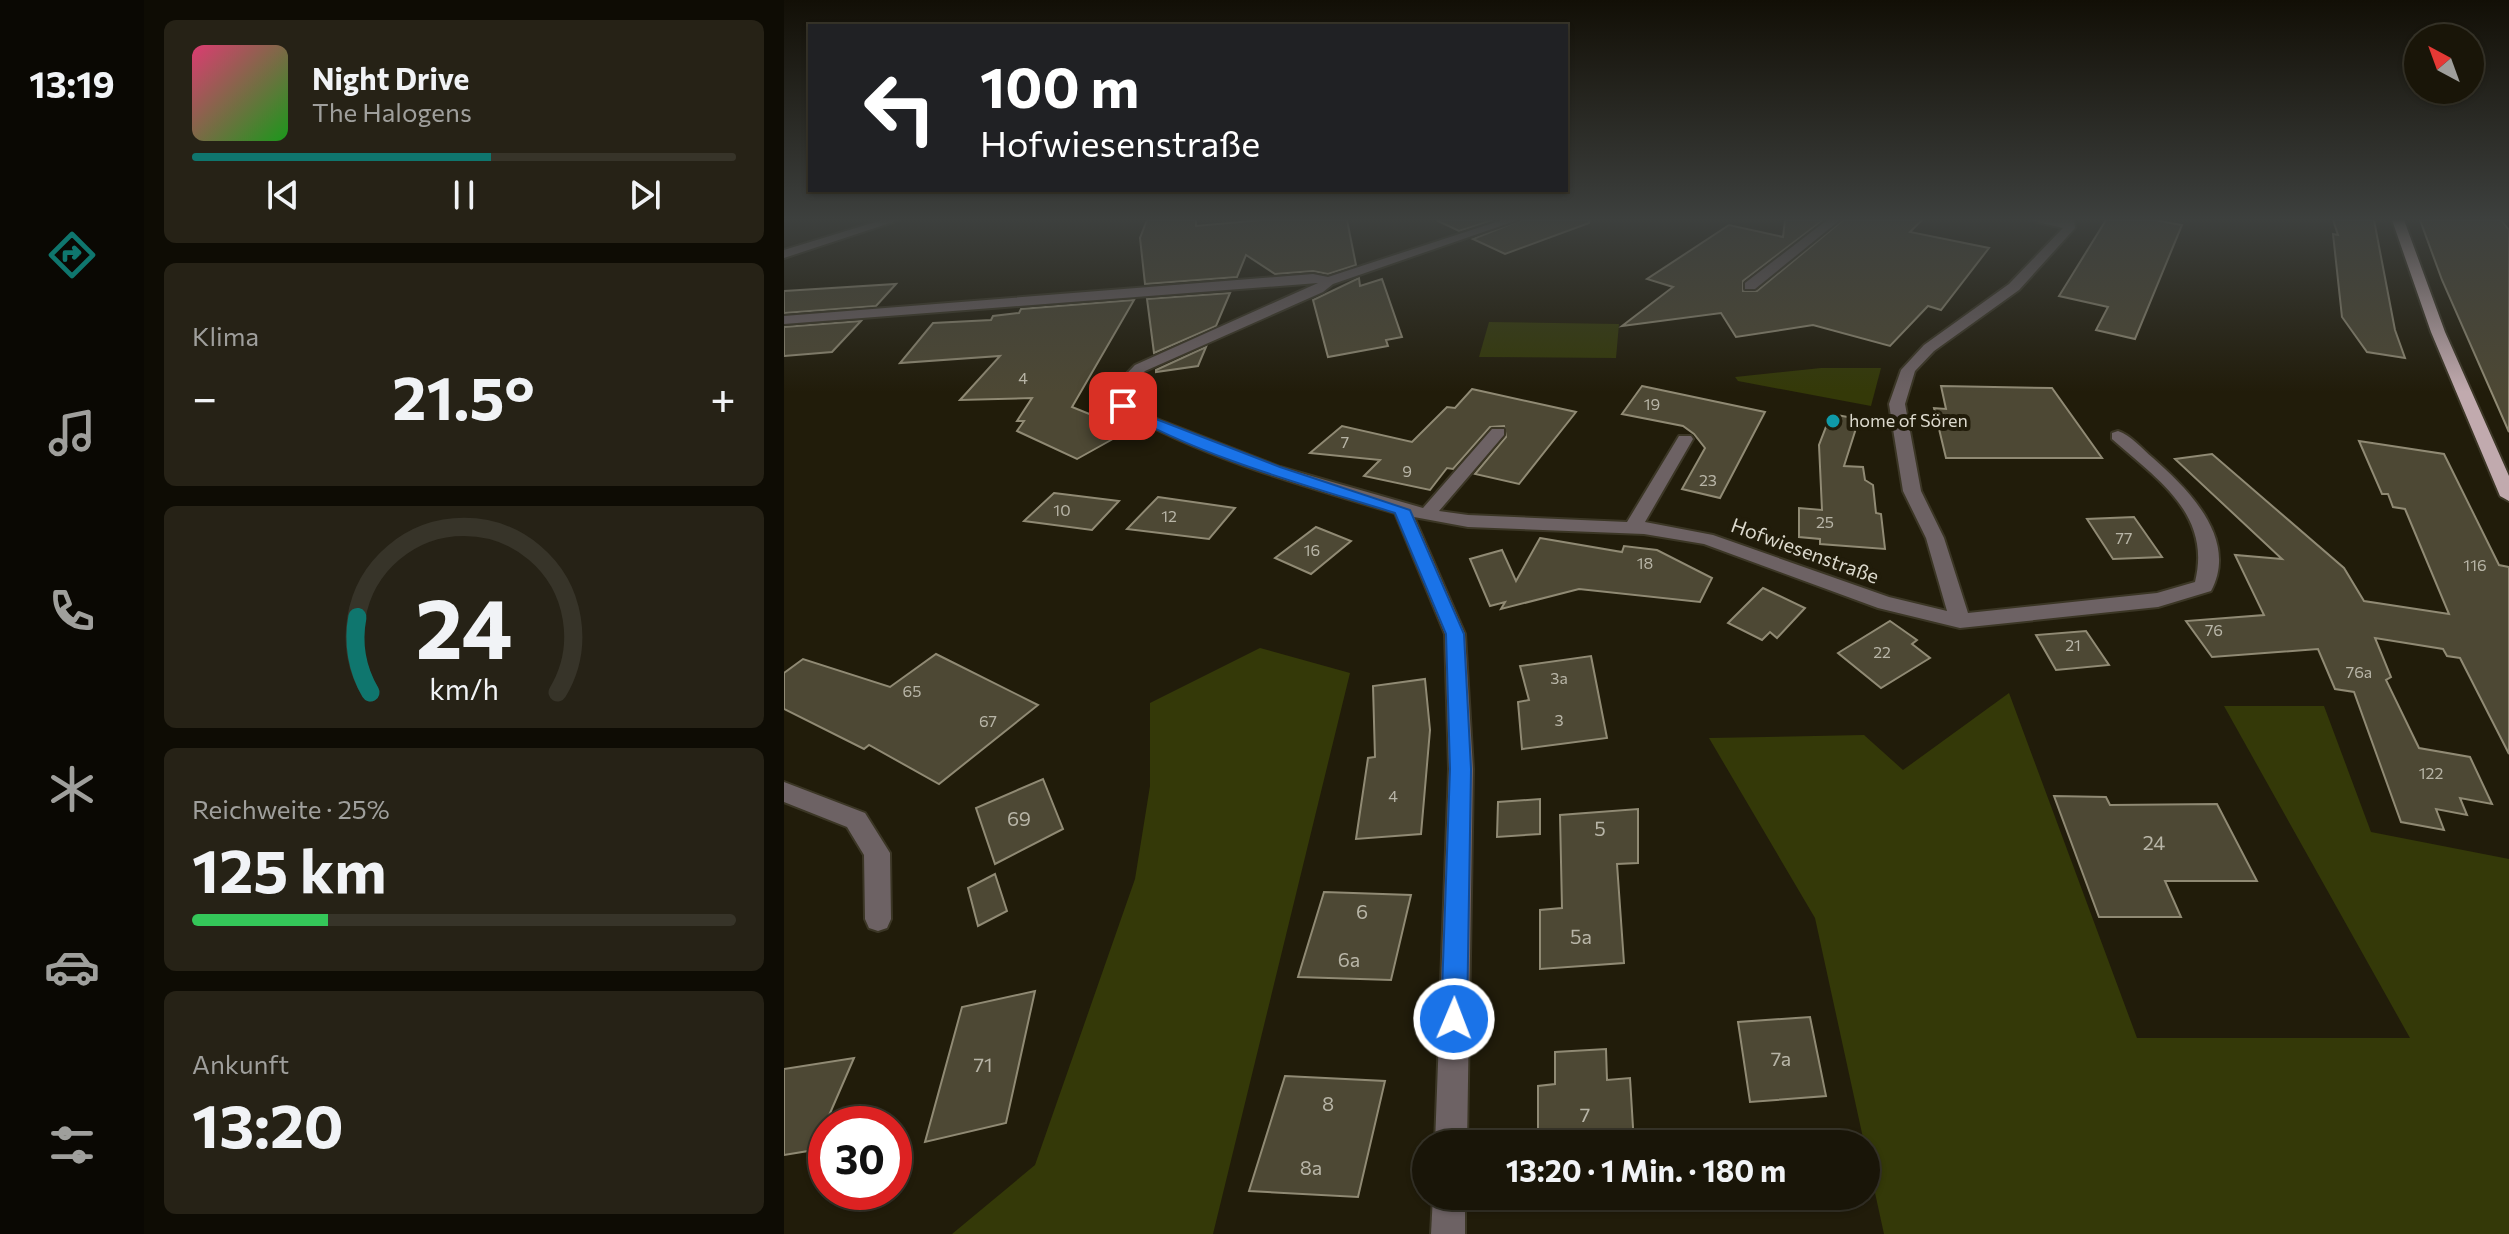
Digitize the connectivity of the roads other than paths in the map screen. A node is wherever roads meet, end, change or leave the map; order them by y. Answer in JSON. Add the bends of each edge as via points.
{"nodes":[{"id":1,"x":1339,"y":278,"type":"edge"},
{"id":2,"x":1761,"y":278,"type":"edge"},
{"id":3,"x":2022,"y":278,"type":"edge"},
{"id":4,"x":2419,"y":278,"type":"edge"},
{"id":5,"x":1329,"y":281,"type":"junction"},
{"id":6,"x":1750,"y":286,"type":"dead end"},
{"id":7,"x":784,"y":320,"type":"edge"},
{"id":8,"x":1498,"y":432,"type":"dead end"},
{"id":9,"x":2118,"y":436,"type":"dead end"},
{"id":10,"x":1685,"y":439,"type":"dead end"},
{"id":11,"x":2509,"y":496,"type":"edge"},
{"id":12,"x":1402,"y":510,"type":"junction"},
{"id":13,"x":1427,"y":514,"type":"junction"},
{"id":14,"x":1633,"y":527,"type":"junction"},
{"id":15,"x":1960,"y":621,"type":"junction"},
{"id":16,"x":784,"y":792,"type":"edge"},
{"id":17,"x":878,"y":919,"type":"dead end"},
{"id":18,"x":1451,"y":1130,"type":"edge"},
{"id":19,"x":1449,"y":1210,"type":"edge"},
{"id":20,"x":1448,"y":1234,"type":"edge"}],
"edges":[{"from":1,"to":5,"type":"street"},
{"from":2,"to":6,"type":"street"},
{"from":3,"to":15,"type":"street","via":[[1929,348],[1908,370],[1897,404],[1912,491],[1935,538]]},
{"from":4,"to":11,"type":"main road"},
{"from":5,"to":7,"type":"street","via":[[1313,278]]},
{"from":5,"to":12,"type":"street","name":"Hofwiesenstraße","via":[[1140,368],[1120,388],[1123,406],[1274,471]]},
{"from":8,"to":13,"type":"street"},
{"from":9,"to":15,"type":"street","name":"Hofwiesenstraße","via":[[2196,510],[2208,536],[2212,567],[2204,586],[2158,600]]},
{"from":10,"to":14,"type":"street"},
{"from":12,"to":13,"type":"street","name":"Hofwiesenstraße"},
{"from":12,"to":18,"type":"street","via":[[1455,634],[1461,769]]},
{"from":13,"to":14,"type":"street","name":"Hofwiesenstraße","via":[[1468,521]]},
{"from":14,"to":15,"type":"street","name":"Hofwiesenstraße","via":[[1707,539],[1885,603]]},
{"from":16,"to":17,"type":"street","via":[[856,820],[877,853]]},
{"from":19,"to":20,"type":"street"}]}
